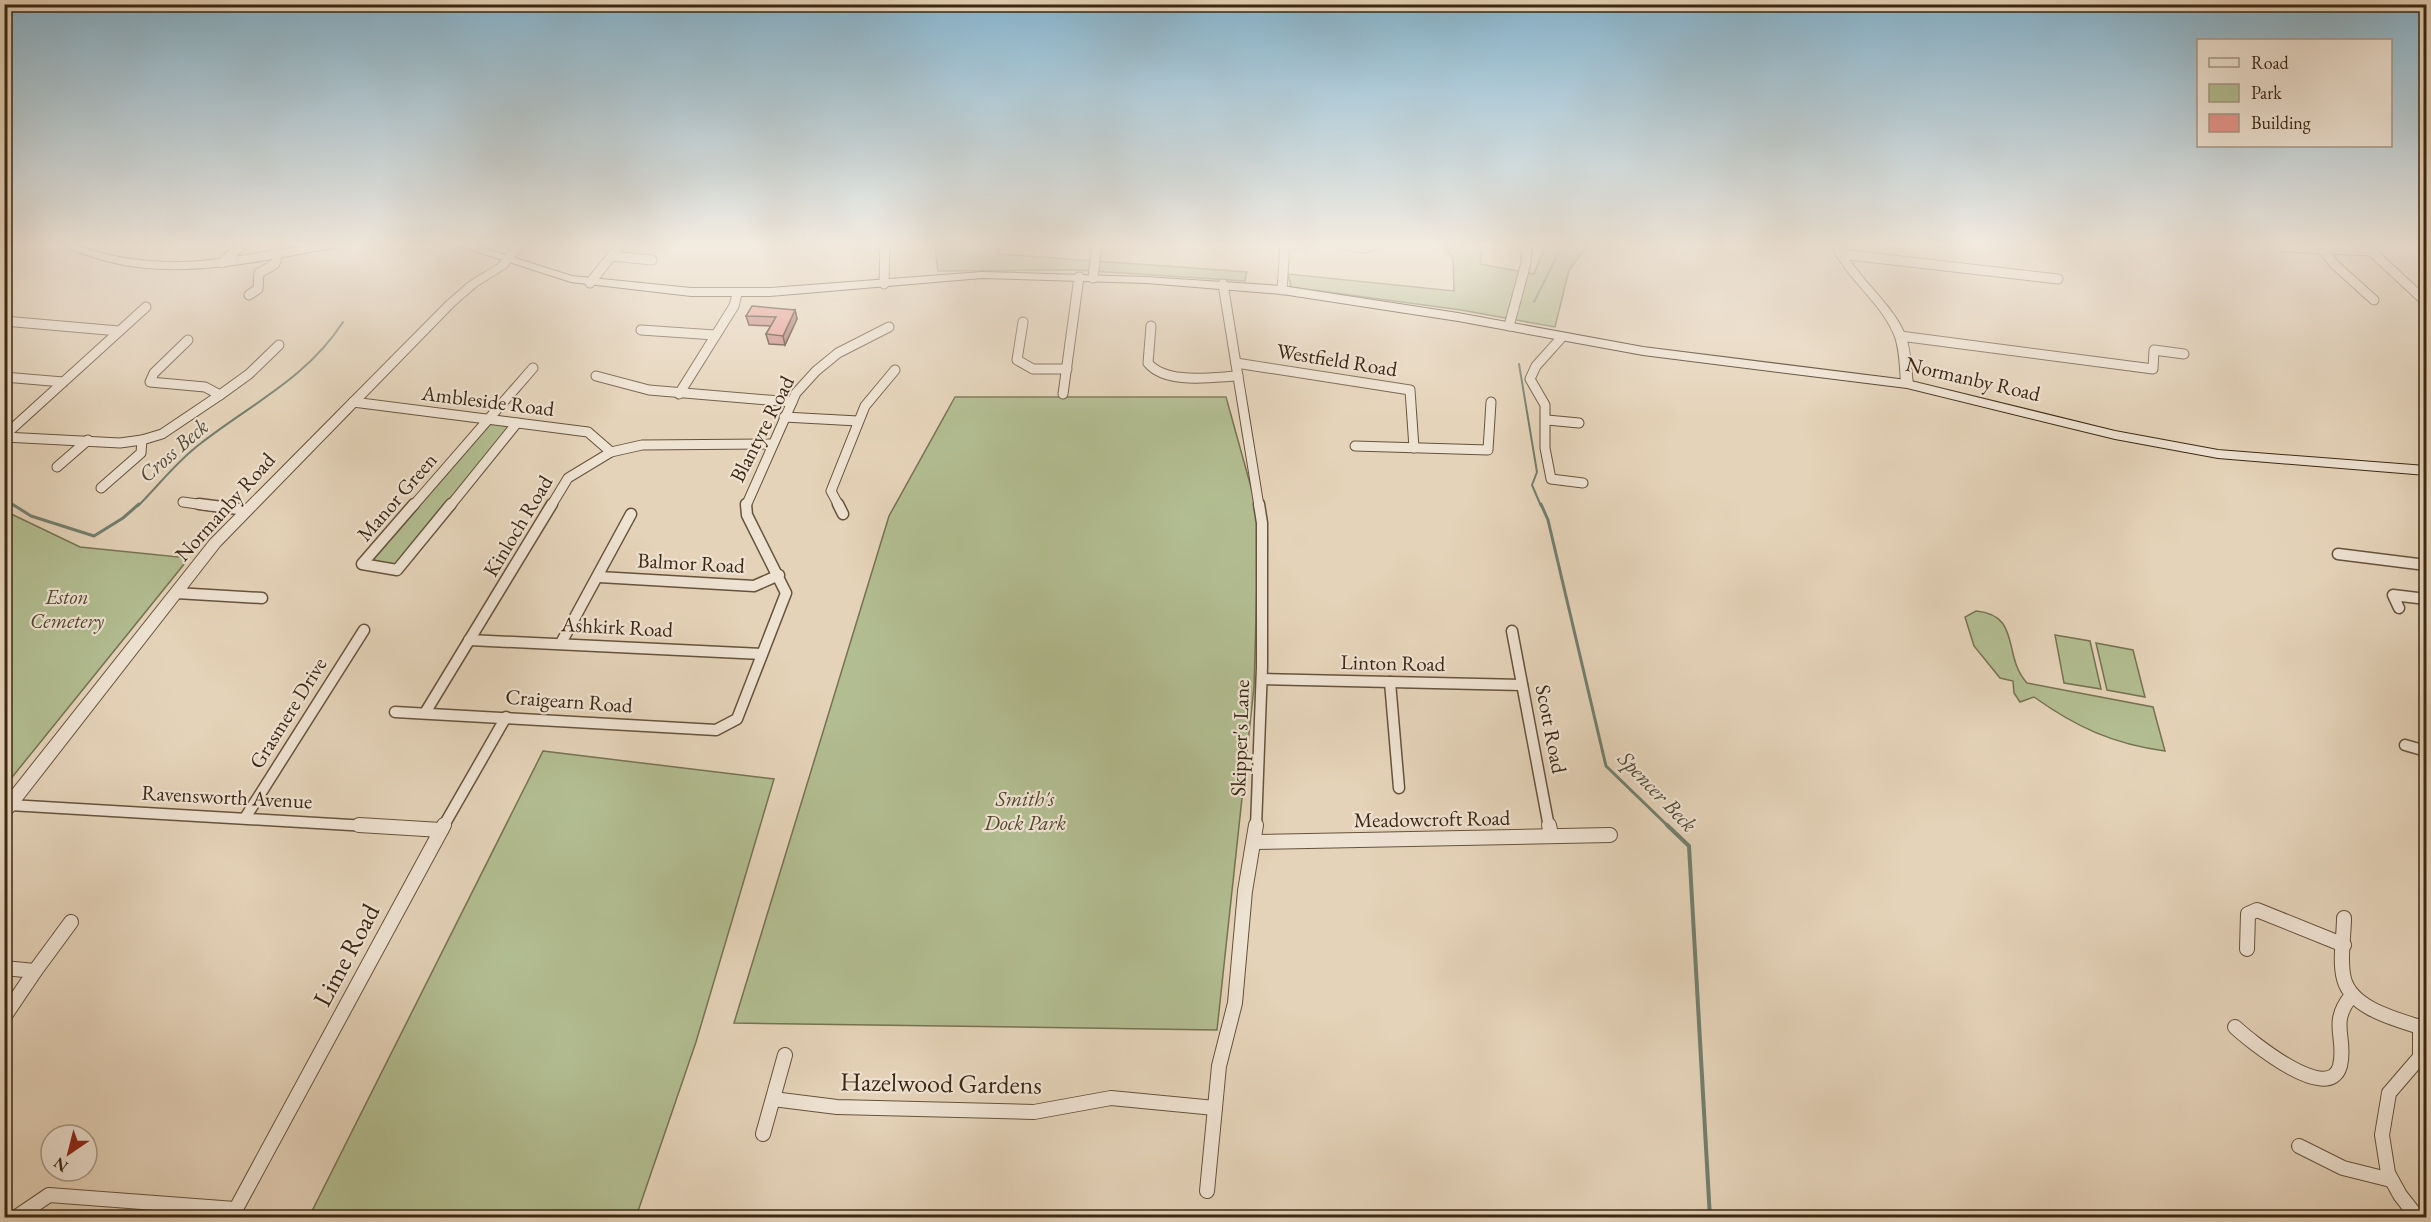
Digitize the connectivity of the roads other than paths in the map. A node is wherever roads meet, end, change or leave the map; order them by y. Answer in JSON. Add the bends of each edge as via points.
{"nodes":[{"id":1,"x":454,"y":301,"type":"edge"},
{"id":2,"x":735,"y":301,"type":"edge"},
{"id":3,"x":1076,"y":301,"type":"edge"},
{"id":4,"x":1226,"y":301,"type":"edge"},
{"id":5,"x":1352,"y":301,"type":"edge"},
{"id":6,"x":1516,"y":301,"type":"edge"},
{"id":7,"x":1876,"y":301,"type":"edge"},
{"id":8,"x":146,"y":307,"type":"dead end"},
{"id":9,"x":4,"y":321,"type":"edge"},
{"id":10,"x":1023,"y":322,"type":"dead end"},
{"id":11,"x":1151,"y":326,"type":"dead end"},
{"id":12,"x":1509,"y":326,"type":"junction"},
{"id":13,"x":889,"y":327,"type":"dead end"},
{"id":14,"x":641,"y":330,"type":"dead end"},
{"id":15,"x":119,"y":331,"type":"junction"},
{"id":16,"x":715,"y":335,"type":"junction"},
{"id":17,"x":1900,"y":336,"type":"junction"},
{"id":18,"x":1562,"y":337,"type":"junction"},
{"id":19,"x":188,"y":340,"type":"dead end"},
{"id":20,"x":279,"y":345,"type":"dead end"},
{"id":21,"x":2184,"y":354,"type":"dead end"},
{"id":22,"x":1236,"y":363,"type":"junction"},
{"id":23,"x":533,"y":368,"type":"dead end"},
{"id":24,"x":1066,"y":369,"type":"junction"},
{"id":25,"x":895,"y":370,"type":"dead end"},
{"id":26,"x":596,"y":376,"type":"dead end"},
{"id":27,"x":1238,"y":376,"type":"junction"},
{"id":28,"x":4,"y":377,"type":"edge"},
{"id":29,"x":63,"y":382,"type":"junction"},
{"id":30,"x":1906,"y":384,"type":"junction"},
{"id":31,"x":679,"y":394,"type":"junction"},
{"id":32,"x":1063,"y":394,"type":"dead end"},
{"id":33,"x":220,"y":395,"type":"junction"},
{"id":34,"x":353,"y":402,"type":"junction"},
{"id":35,"x":792,"y":402,"type":"junction"},
{"id":36,"x":1491,"y":402,"type":"dead end"},
{"id":37,"x":784,"y":417,"type":"junction"},
{"id":38,"x":488,"y":419,"type":"junction"},
{"id":39,"x":858,"y":420,"type":"junction"},
{"id":40,"x":1547,"y":420,"type":"junction"},
{"id":41,"x":517,"y":423,"type":"junction"},
{"id":42,"x":1579,"y":423,"type":"dead end"},
{"id":43,"x":4,"y":437,"type":"edge"},
{"id":44,"x":88,"y":440,"type":"junction"},
{"id":45,"x":142,"y":440,"type":"junction"},
{"id":46,"x":771,"y":444,"type":"junction"},
{"id":47,"x":1355,"y":446,"type":"dead end"},
{"id":48,"x":1414,"y":448,"type":"junction"},
{"id":49,"x":611,"y":452,"type":"junction"},
{"id":50,"x":57,"y":467,"type":"dead end"},
{"id":51,"x":2427,"y":471,"type":"edge"},
{"id":52,"x":1583,"y":483,"type":"dead end"},
{"id":53,"x":101,"y":488,"type":"dead end"},
{"id":54,"x":183,"y":502,"type":"dead end"},
{"id":55,"x":246,"y":510,"type":"junction"},
{"id":56,"x":631,"y":514,"type":"dead end"},
{"id":57,"x":843,"y":514,"type":"dead end"},
{"id":58,"x":2338,"y":554,"type":"dead end"},
{"id":59,"x":2427,"y":565,"type":"edge"},
{"id":60,"x":779,"y":575,"type":"junction"},
{"id":61,"x":599,"y":577,"type":"junction"},
{"id":62,"x":176,"y":593,"type":"junction"},
{"id":63,"x":262,"y":598,"type":"dead end"},
{"id":64,"x":2427,"y":599,"type":"edge"},
{"id":65,"x":2399,"y":608,"type":"dead end"},
{"id":66,"x":364,"y":630,"type":"dead end"},
{"id":67,"x":1512,"y":631,"type":"dead end"},
{"id":68,"x":470,"y":640,"type":"junction"},
{"id":69,"x":561,"y":643,"type":"junction"},
{"id":70,"x":762,"y":654,"type":"junction"},
{"id":71,"x":1262,"y":679,"type":"junction"},
{"id":72,"x":1390,"y":682,"type":"junction"},
{"id":73,"x":1522,"y":685,"type":"junction"},
{"id":74,"x":395,"y":712,"type":"dead end"},
{"id":75,"x":425,"y":713,"type":"junction"},
{"id":76,"x":506,"y":717,"type":"junction"},
{"id":77,"x":737,"y":718,"type":"joint"},
{"id":78,"x":2405,"y":745,"type":"dead end"},
{"id":79,"x":2427,"y":751,"type":"edge"},
{"id":80,"x":1399,"y":788,"type":"dead end"},
{"id":81,"x":7,"y":809,"type":"edge"},
{"id":82,"x":245,"y":818,"type":"junction"},
{"id":83,"x":441,"y":830,"type":"junction"},
{"id":84,"x":1551,"y":835,"type":"junction"},
{"id":85,"x":1610,"y":835,"type":"dead end"},
{"id":86,"x":1255,"y":842,"type":"junction"},
{"id":87,"x":2344,"y":918,"type":"dead end"},
{"id":88,"x":71,"y":922,"type":"dead end"},
{"id":89,"x":2344,"y":945,"type":"junction"},
{"id":90,"x":2247,"y":949,"type":"dead end"},
{"id":91,"x":4,"y":968,"type":"edge"},
{"id":92,"x":35,"y":970,"type":"junction"},
{"id":93,"x":2352,"y":995,"type":"junction"},
{"id":94,"x":4,"y":1017,"type":"edge"},
{"id":95,"x":2235,"y":1027,"type":"dead end"},
{"id":96,"x":2423,"y":1028,"type":"edge"},
{"id":97,"x":785,"y":1055,"type":"dead end"},
{"id":98,"x":773,"y":1099,"type":"junction"},
{"id":99,"x":1215,"y":1108,"type":"junction"},
{"id":100,"x":763,"y":1134,"type":"dead end"},
{"id":101,"x":2299,"y":1146,"type":"dead end"},
{"id":102,"x":2391,"y":1180,"type":"junction"},
{"id":103,"x":1207,"y":1191,"type":"dead end"},
{"id":104,"x":233,"y":1213,"type":"edge"},
{"id":105,"x":15,"y":1218,"type":"edge"},
{"id":106,"x":2418,"y":1218,"type":"edge"}],
"edges":[{"from":1,"to":34,"type":"street","name":"Normanby Road"},
{"from":2,"to":16,"type":"street"},
{"from":3,"to":24,"type":"street"},
{"from":4,"to":22,"type":"street","name":"Skipper's Lane"},
{"from":5,"to":12,"type":"main road","name":"Normanby Road"},
{"from":6,"to":12,"type":"street"},
{"from":7,"to":17,"type":"street"},
{"from":8,"to":15,"type":"street"},
{"from":9,"to":15,"type":"street"},
{"from":10,"to":24,"type":"street","via":[[1017,360],[1031,369]]},
{"from":11,"to":27,"type":"street","via":[[1148,363],[1154,371],[1166,375]]},
{"from":12,"to":18,"type":"main road","name":"Normanby Road"},
{"from":13,"to":35,"type":"street","name":"Blantyre Road","via":[[861,339],[823,364],[808,376]]},
{"from":14,"to":16,"type":"street"},
{"from":15,"to":29,"type":"street"},
{"from":16,"to":31,"type":"street"},
{"from":17,"to":21,"type":"street","via":[[2153,369],[2154,350]]},
{"from":17,"to":30,"type":"street"},
{"from":18,"to":30,"type":"main road","name":"Normanby Road","via":[[1751,366],[1830,372]]},
{"from":18,"to":40,"type":"street","via":[[1556,348],[1533,366],[1530,379],[1545,405]]},
{"from":19,"to":33,"type":"street","via":[[154,373],[150,382],[205,387]]},
{"from":20,"to":33,"type":"street"},
{"from":22,"to":27,"type":"street","name":"Skipper's Lane"},
{"from":22,"to":48,"type":"street","name":"Westfield Road","via":[[1410,390]]},
{"from":23,"to":38,"type":"street"},
{"from":24,"to":32,"type":"street"},
{"from":25,"to":39,"type":"street"},
{"from":26,"to":31,"type":"street"},
{"from":27,"to":71,"type":"street","name":"Skipper's Lane","via":[[1262,523]]},
{"from":28,"to":29,"type":"street"},
{"from":29,"to":43,"type":"street"},
{"from":30,"to":51,"type":"main road","name":"Normanby Road","via":[[2115,435],[2208,452]]},
{"from":31,"to":35,"type":"street"},
{"from":33,"to":45,"type":"street","via":[[162,434]]},
{"from":34,"to":38,"type":"street","name":"Ambleside Road"},
{"from":34,"to":55,"type":"street","name":"Normanby Road"},
{"from":35,"to":37,"type":"street","name":"Blantyre Road"},
{"from":36,"to":48,"type":"street","via":[[1488,450]]},
{"from":37,"to":39,"type":"street"},
{"from":37,"to":46,"type":"street","name":"Blantyre Road"},
{"from":38,"to":41,"type":"street","name":"Ambleside Road"},
{"from":38,"to":41,"type":"street","name":"Manor Green","via":[[362,564],[397,570]]},
{"from":39,"to":57,"type":"street","via":[[831,490]]},
{"from":40,"to":42,"type":"street"},
{"from":40,"to":52,"type":"street","via":[[1545,448],[1551,479]]},
{"from":41,"to":49,"type":"street","name":"Ambleside Road","via":[[588,432]]},
{"from":43,"to":44,"type":"street"},
{"from":44,"to":45,"type":"street"},
{"from":44,"to":50,"type":"street"},
{"from":45,"to":53,"type":"street","via":[[141,453]]},
{"from":46,"to":49,"type":"street","name":"Kinloch Road","via":[[651,444]]},
{"from":46,"to":60,"type":"street","name":"Blantyre Road","via":[[746,502],[747,515]]},
{"from":47,"to":48,"type":"street"},
{"from":49,"to":68,"type":"street","name":"Kinloch Road","via":[[568,478]]},
{"from":54,"to":55,"type":"street"},
{"from":55,"to":62,"type":"street","name":"Normanby Road"},
{"from":56,"to":61,"type":"street"},
{"from":58,"to":59,"type":"street"},
{"from":60,"to":61,"type":"street","name":"Balmor Road","via":[[754,586]]},
{"from":60,"to":70,"type":"street","name":"Blantyre Road","via":[[786,593]]},
{"from":61,"to":69,"type":"street"},
{"from":62,"to":63,"type":"street"},
{"from":62,"to":81,"type":"street","name":"Normanby Road"},
{"from":64,"to":65,"type":"street","via":[[2393,595]]},
{"from":66,"to":82,"type":"street","name":"Grasmere Drive"},
{"from":67,"to":73,"type":"street","name":"Scott Road"},
{"from":68,"to":69,"type":"street","name":"Ashkirk Road"},
{"from":68,"to":75,"type":"street","name":"Kinloch Road"},
{"from":69,"to":70,"type":"street","name":"Ashkirk Road"},
{"from":70,"to":77,"type":"street","name":"Blantyre Road"},
{"from":71,"to":72,"type":"street","name":"Linton Road"},
{"from":71,"to":86,"type":"street","name":"Skipper's Lane"},
{"from":72,"to":73,"type":"street","name":"Linton Road"},
{"from":72,"to":80,"type":"street"},
{"from":73,"to":84,"type":"street","name":"Scott Road"},
{"from":74,"to":75,"type":"street","name":"Craigearn Road"},
{"from":75,"to":76,"type":"street","name":"Craigearn Road"},
{"from":76,"to":77,"type":"street","name":"Craigearn Road","via":[[716,730]]},
{"from":76,"to":83,"type":"street","name":"Lime Road"},
{"from":78,"to":79,"type":"street"},
{"from":81,"to":82,"type":"street","name":"Ravensworth Avenue"},
{"from":82,"to":83,"type":"street","name":"Ravensworth Avenue"},
{"from":83,"to":104,"type":"street","name":"Lime Road"},
{"from":84,"to":85,"type":"street","name":"Meadowcroft Road"},
{"from":84,"to":86,"type":"street","name":"Meadowcroft Road"},
{"from":86,"to":99,"type":"street","name":"Skipper's Lane","via":[[1245,891],[1235,1003],[1219,1066]]},
{"from":87,"to":89,"type":"street"},
{"from":88,"to":92,"type":"street"},
{"from":89,"to":90,"type":"street","via":[[2257,910],[2248,914]]},
{"from":89,"to":93,"type":"street","via":[[2344,980]]},
{"from":91,"to":92,"type":"street"},
{"from":92,"to":94,"type":"street"},
{"from":93,"to":95,"type":"street","via":[[2339,1010],[2339,1063],[2331,1078],[2304,1075]]},
{"from":93,"to":96,"type":"street","via":[[2368,1006]]},
{"from":96,"to":102,"type":"street","via":[[2421,1059],[2394,1086],[2385,1103],[2381,1140]]},
{"from":97,"to":98,"type":"street"},
{"from":98,"to":99,"type":"street","name":"Hazelwood Gardens","via":[[837,1107],[1034,1112],[1111,1098]]},
{"from":98,"to":100,"type":"street"},
{"from":99,"to":103,"type":"street","name":"Skipper's Lane"},
{"from":101,"to":102,"type":"street","via":[[2336,1167]]},
{"from":102,"to":106,"type":"street"},
{"from":104,"to":105,"type":"street","via":[[48,1195]]}]}
